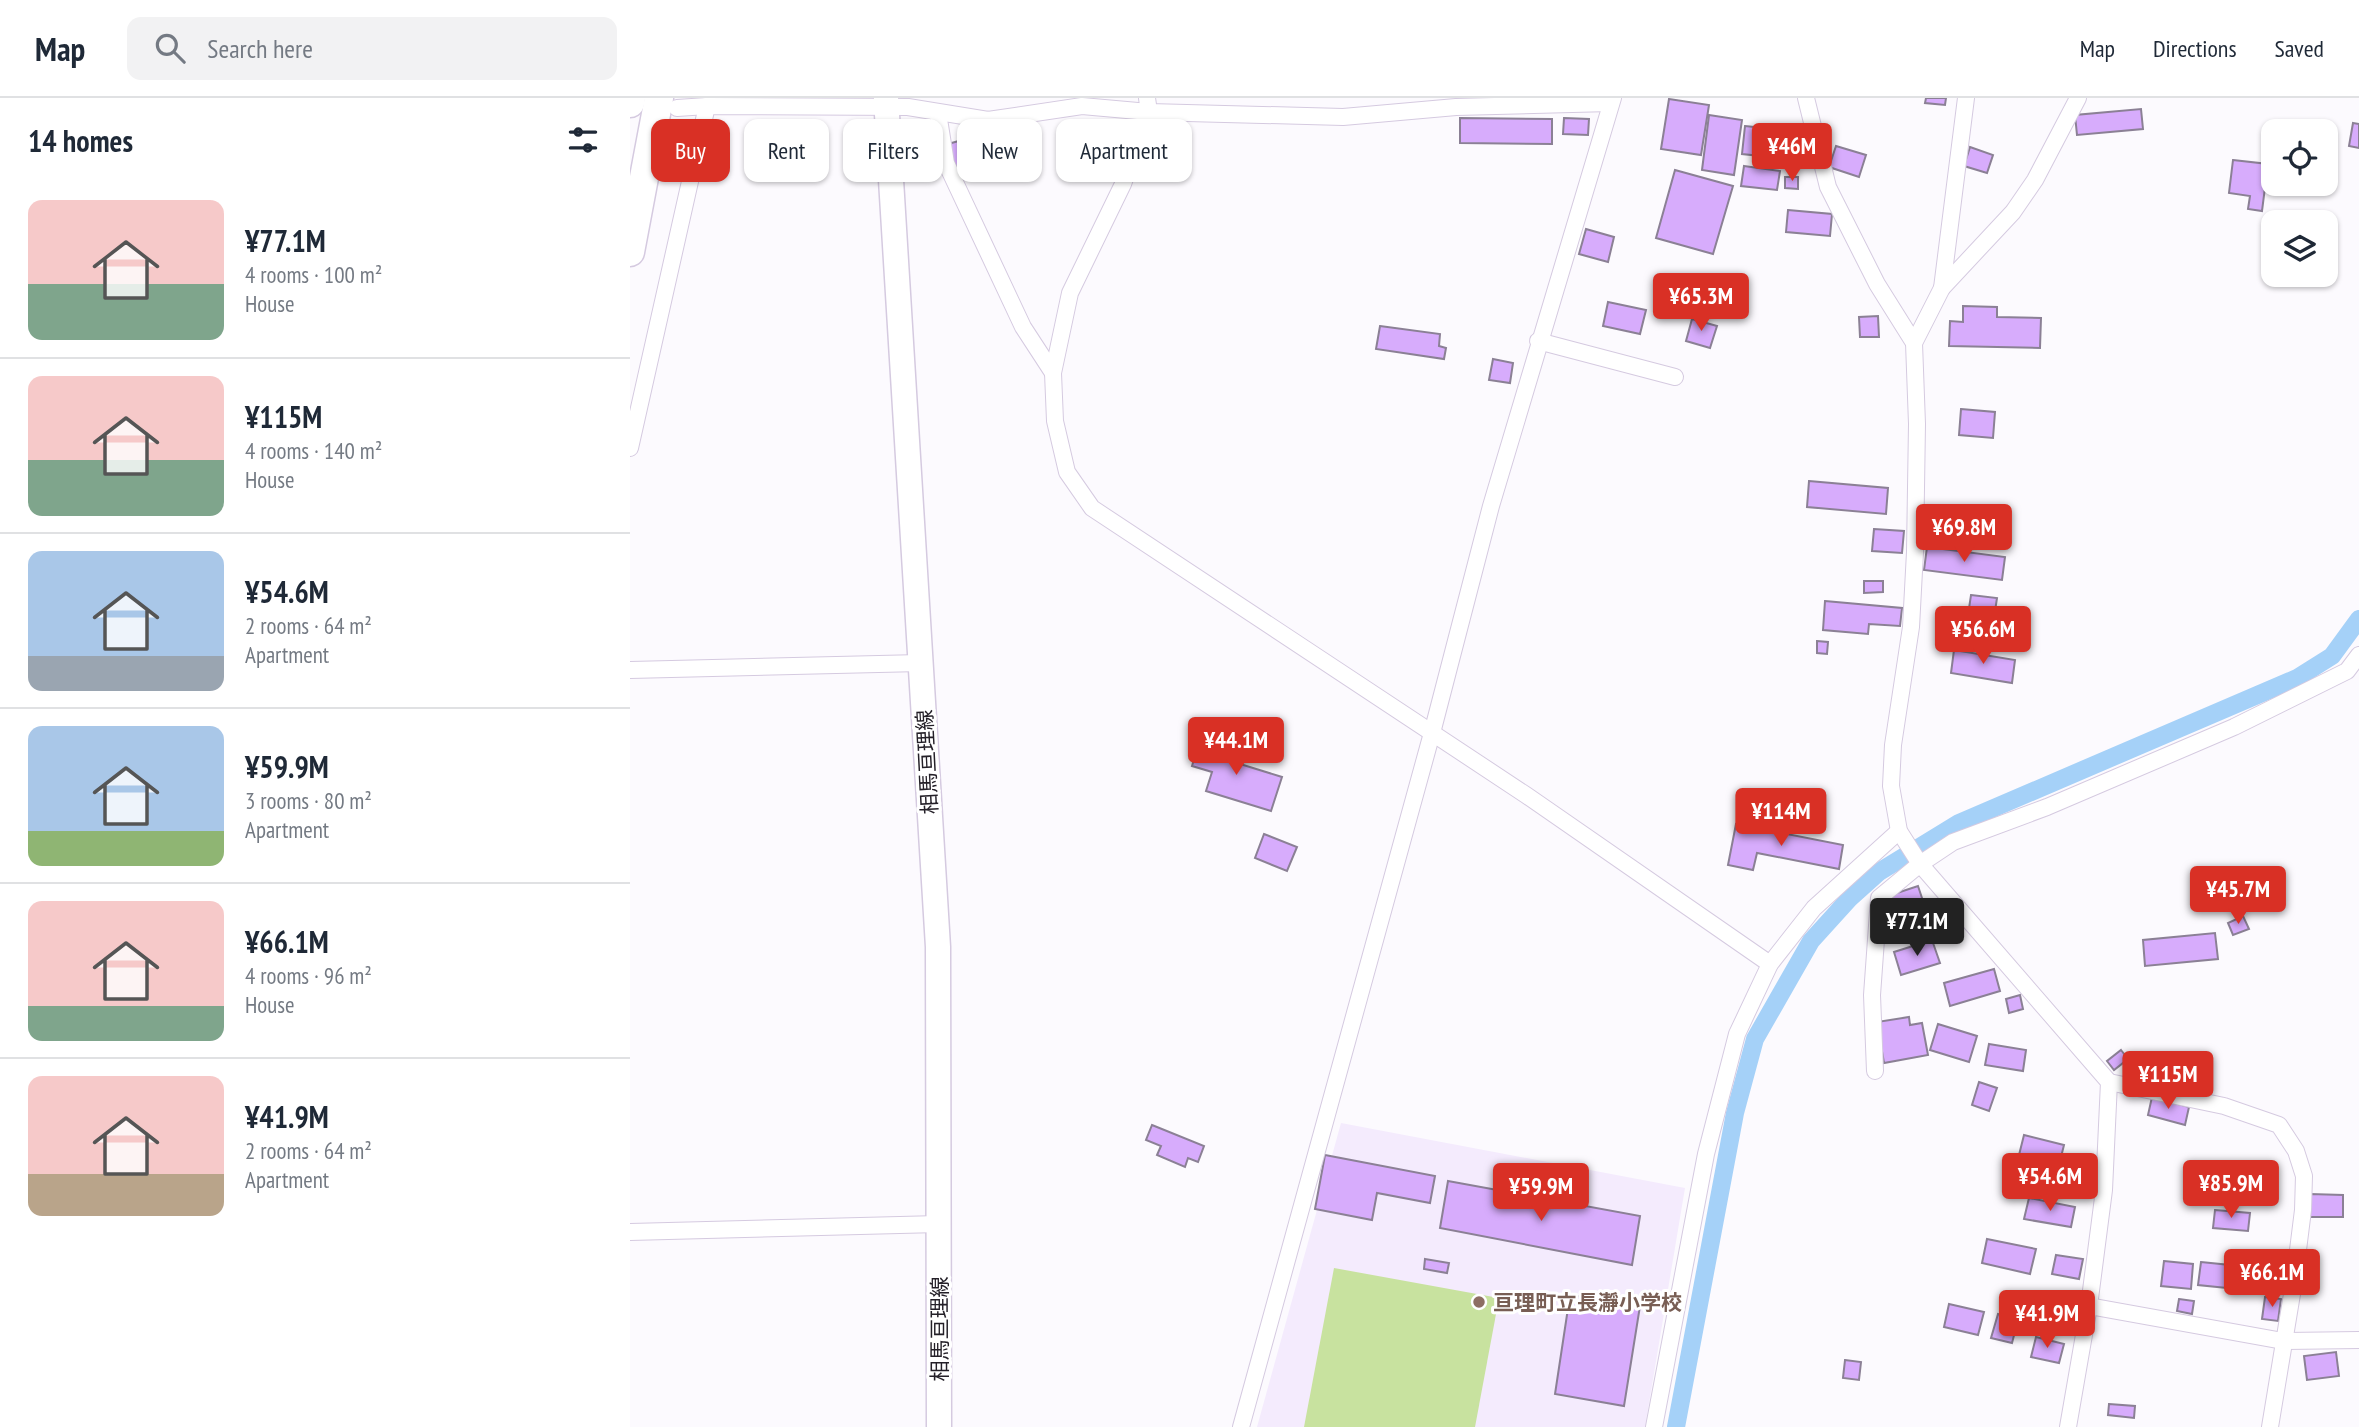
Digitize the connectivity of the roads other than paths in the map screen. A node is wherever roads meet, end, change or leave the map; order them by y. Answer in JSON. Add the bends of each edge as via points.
{"nodes":[{"id":1,"x":1806,"y":98,"type":"edge"},
{"id":2,"x":1966,"y":98,"type":"edge"},
{"id":3,"x":2078,"y":98,"type":"edge"},
{"id":4,"x":1612,"y":101,"type":"edge"},
{"id":5,"x":886,"y":102,"type":"edge"},
{"id":6,"x":668,"y":103,"type":"edge"},
{"id":7,"x":1148,"y":105,"type":"edge"},
{"id":8,"x":707,"y":106,"type":"junction"},
{"id":9,"x":938,"y":113,"type":"junction"},
{"id":10,"x":630,"y":252,"type":"edge"},
{"id":11,"x":1942,"y":288,"type":"junction"},
{"id":12,"x":1538,"y":341,"type":"junction"},
{"id":13,"x":1914,"y":342,"type":"junction"},
{"id":14,"x":1054,"y":373,"type":"junction"},
{"id":15,"x":1675,"y":377,"type":"dead end"},
{"id":16,"x":630,"y":448,"type":"edge"},
{"id":17,"x":2359,"y":655,"type":"edge"},
{"id":18,"x":921,"y":663,"type":"junction"},
{"id":19,"x":630,"y":670,"type":"edge"},
{"id":20,"x":1432,"y":733,"type":"junction"},
{"id":21,"x":1899,"y":831,"type":"junction"},
{"id":22,"x":1920,"y":864,"type":"junction"},
{"id":23,"x":1770,"y":964,"type":"junction"},
{"id":24,"x":1875,"y":1071,"type":"dead end"},
{"id":25,"x":2109,"y":1082,"type":"junction"},
{"id":26,"x":939,"y":1224,"type":"junction"},
{"id":27,"x":630,"y":1232,"type":"edge"},
{"id":28,"x":2089,"y":1306,"type":"junction"},
{"id":29,"x":2359,"y":1340,"type":"edge"},
{"id":30,"x":2283,"y":1342,"type":"junction"},
{"id":31,"x":939,"y":1427,"type":"edge"},
{"id":32,"x":1241,"y":1427,"type":"edge"},
{"id":33,"x":1654,"y":1427,"type":"edge"},
{"id":34,"x":2068,"y":1427,"type":"edge"},
{"id":35,"x":2270,"y":1427,"type":"edge"}],
"edges":[{"from":1,"to":13,"type":"street","via":[[1828,187],[1877,284]]},
{"from":2,"to":11,"type":"street"},
{"from":3,"to":11,"type":"street","via":[[2013,212]]},
{"from":4,"to":7,"type":"street","via":[[1343,117]]},
{"from":4,"to":12,"type":"street"},
{"from":5,"to":8,"type":"street"},
{"from":5,"to":9,"type":"street"},
{"from":5,"to":18,"type":"main road","name":"相馬亘理線"},
{"from":6,"to":8,"type":"street"},
{"from":6,"to":10,"type":"highway"},
{"from":7,"to":9,"type":"street","via":[[1082,106],[988,120]]},
{"from":7,"to":14,"type":"street","via":[[1123,184],[1070,293]]},
{"from":8,"to":16,"type":"street"},
{"from":9,"to":14,"type":"street","via":[[946,163],[1023,327]]},
{"from":11,"to":13,"type":"street"},
{"from":12,"to":15,"type":"street"},
{"from":12,"to":20,"type":"street"},
{"from":13,"to":21,"type":"street","via":[[1915,565],[1891,786]]},
{"from":14,"to":20,"type":"street","via":[[1055,421],[1067,472],[1092,508]]},
{"from":17,"to":22,"type":"street","via":[[2347,671],[2234,727],[1952,842]]},
{"from":18,"to":19,"type":"street"},
{"from":18,"to":26,"type":"main road","name":"相馬亘理線","via":[[939,947]]},
{"from":20,"to":23,"type":"street"},
{"from":20,"to":32,"type":"street"},
{"from":21,"to":22,"type":"street"},
{"from":21,"to":23,"type":"street","via":[[1814,908]]},
{"from":22,"to":24,"type":"street","via":[[1879,898],[1872,995]]},
{"from":22,"to":25,"type":"street"},
{"from":23,"to":33,"type":"street","via":[[1737,1034],[1706,1154]]},
{"from":25,"to":28,"type":"street","via":[[2104,1190]]},
{"from":25,"to":30,"type":"street","via":[[2224,1106],[2268,1121],[2278,1125],[2296,1151],[2304,1176],[2302,1210]]},
{"from":26,"to":27,"type":"street"},
{"from":26,"to":31,"type":"main road","name":"相馬亘理線"},
{"from":28,"to":30,"type":"street"},
{"from":28,"to":34,"type":"street"},
{"from":29,"to":30,"type":"street"},
{"from":30,"to":35,"type":"street"}]}
